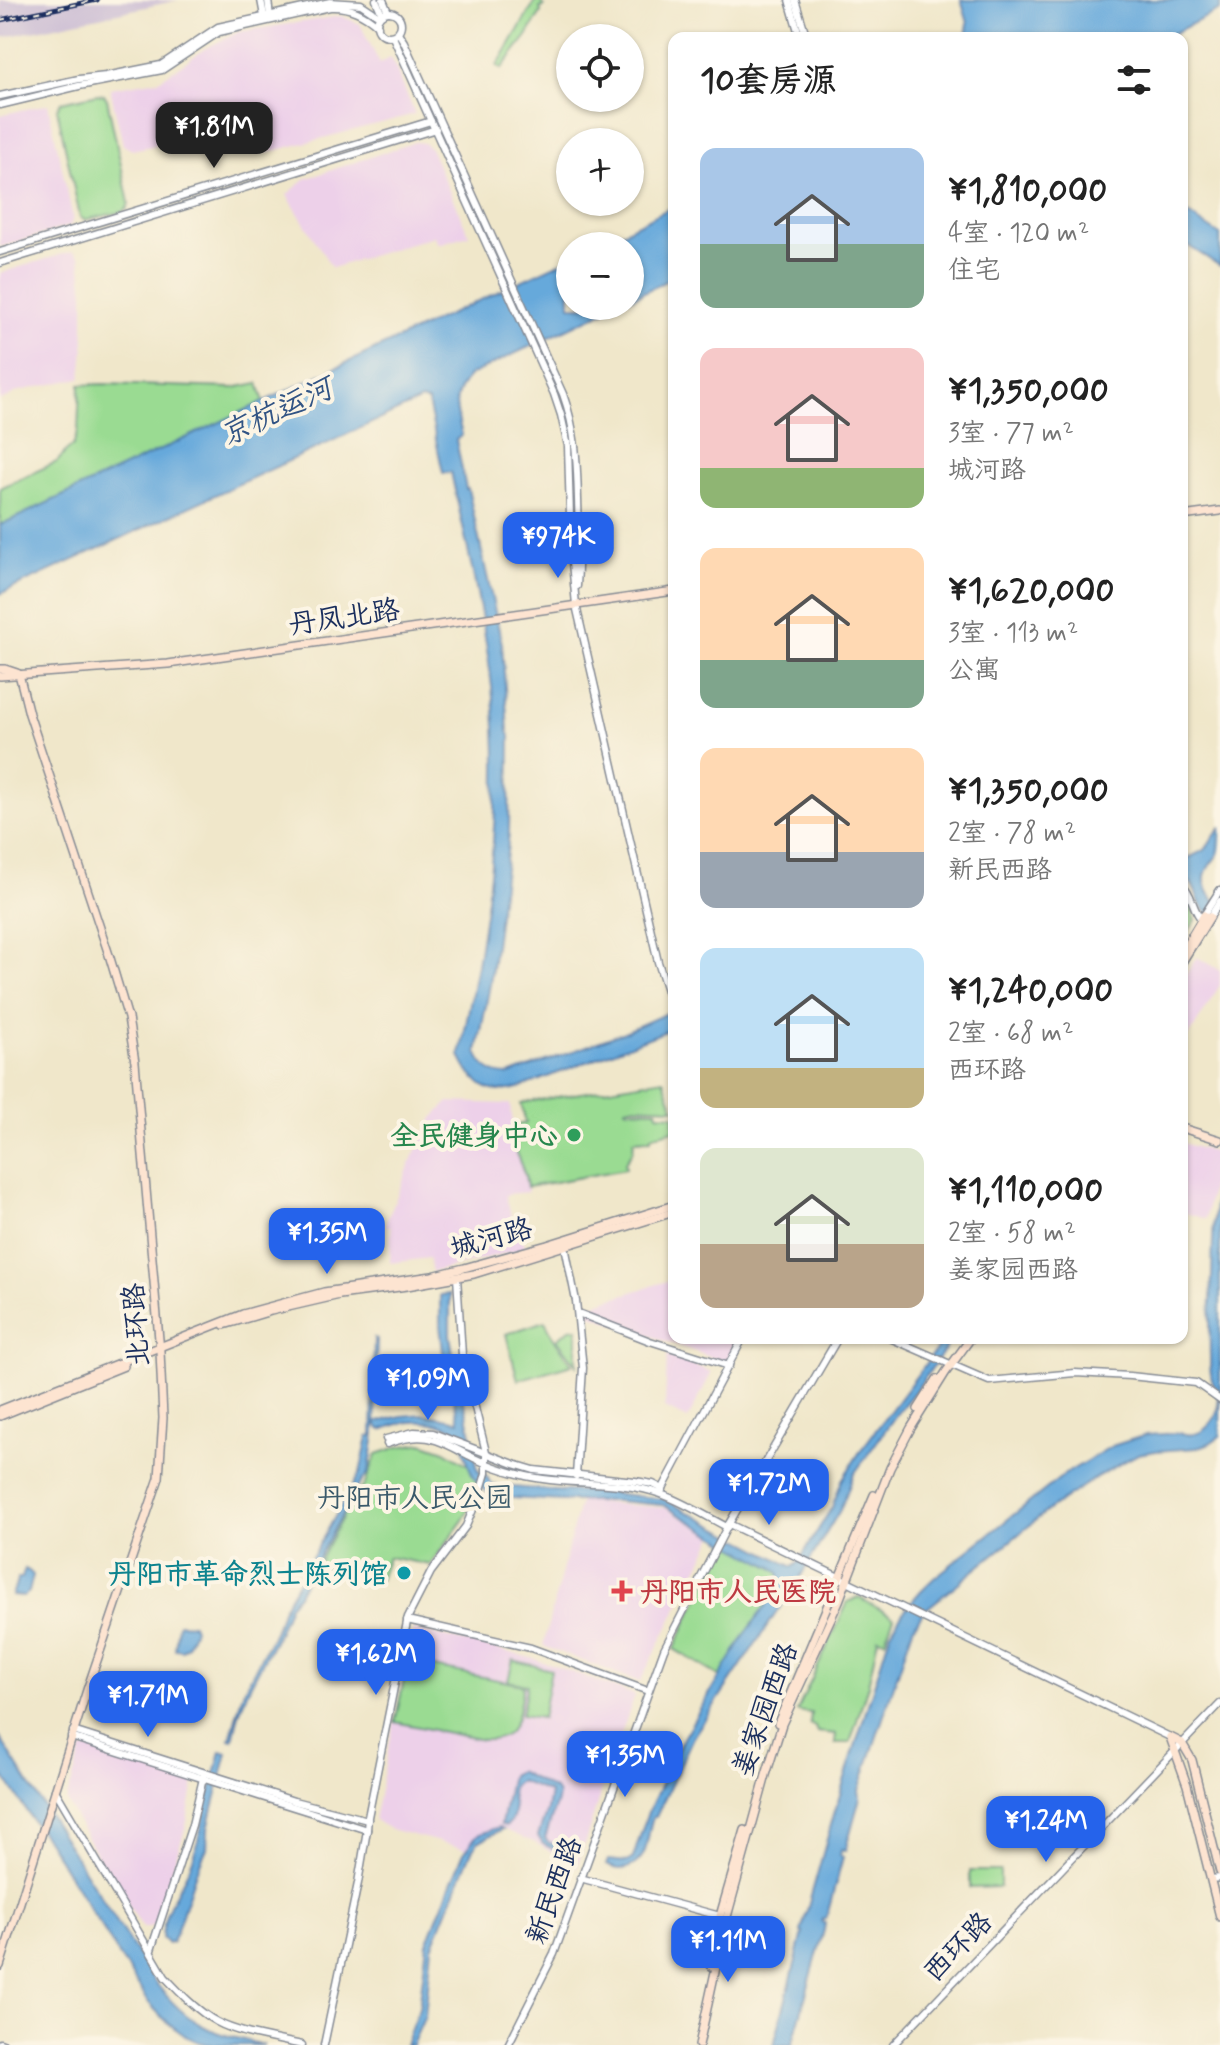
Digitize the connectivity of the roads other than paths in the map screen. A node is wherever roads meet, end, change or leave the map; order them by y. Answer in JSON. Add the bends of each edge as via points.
{"nodes":[{"id":1,"x":261,"y":0,"type":"edge"},
{"id":2,"x":268,"y":0,"type":"edge"},
{"id":3,"x":376,"y":0,"type":"edge"},
{"id":4,"x":383,"y":0,"type":"edge"},
{"id":5,"x":792,"y":0,"type":"edge"},
{"id":6,"x":383,"y":14,"type":"junction"},
{"id":7,"x":268,"y":17,"type":"junction"},
{"id":8,"x":797,"y":18,"type":"junction"},
{"id":9,"x":378,"y":26,"type":"junction"},
{"id":10,"x":799,"y":32,"type":"edge"},
{"id":11,"x":804,"y":32,"type":"edge"},
{"id":12,"x":396,"y":35,"type":"junction"},
{"id":13,"x":0,"y":96,"type":"edge"},
{"id":14,"x":0,"y":105,"type":"edge"},
{"id":15,"x":434,"y":120,"type":"junction"},
{"id":16,"x":438,"y":128,"type":"junction"},
{"id":17,"x":455,"y":168,"type":"junction"},
{"id":18,"x":0,"y":252,"type":"edge"},
{"id":19,"x":0,"y":263,"type":"edge"},
{"id":20,"x":1220,"y":511,"type":"edge"},
{"id":21,"x":1188,"y":515,"type":"edge"},
{"id":22,"x":668,"y":592,"type":"edge"},
{"id":23,"x":576,"y":605,"type":"junction"},
{"id":24,"x":0,"y":669,"type":"edge"},
{"id":25,"x":19,"y":674,"type":"junction"},
{"id":26,"x":0,"y":676,"type":"edge"},
{"id":27,"x":1188,"y":893,"type":"edge"},
{"id":28,"x":1219,"y":895,"type":"edge"},
{"id":29,"x":1205,"y":919,"type":"junction"},
{"id":30,"x":1188,"y":943,"type":"edge"},
{"id":31,"x":1188,"y":951,"type":"edge"},
{"id":32,"x":668,"y":994,"type":"edge"},
{"id":33,"x":1188,"y":1132,"type":"edge"},
{"id":34,"x":1219,"y":1141,"type":"edge"},
{"id":35,"x":668,"y":1207,"type":"edge"},
{"id":36,"x":668,"y":1214,"type":"edge"},
{"id":37,"x":565,"y":1246,"type":"junction"},
{"id":38,"x":457,"y":1277,"type":"junction"},
{"id":39,"x":578,"y":1313,"type":"junction"},
{"id":40,"x":740,"y":1344,"type":"edge"},
{"id":41,"x":834,"y":1344,"type":"edge"},
{"id":42,"x":903,"y":1344,"type":"edge"},
{"id":43,"x":963,"y":1344,"type":"edge"},
{"id":44,"x":159,"y":1349,"type":"junction"},
{"id":45,"x":946,"y":1364,"type":"junction"},
{"id":46,"x":729,"y":1366,"type":"junction"},
{"id":47,"x":1219,"y":1400,"type":"edge"},
{"id":48,"x":0,"y":1413,"type":"edge"},
{"id":49,"x":486,"y":1454,"type":"junction"},
{"id":50,"x":486,"y":1463,"type":"junction"},
{"id":51,"x":576,"y":1478,"type":"junction"},
{"id":52,"x":662,"y":1491,"type":"junction"},
{"id":53,"x":727,"y":1526,"type":"junction"},
{"id":54,"x":843,"y":1580,"type":"junction"},
{"id":55,"x":407,"y":1620,"type":"junction"},
{"id":56,"x":648,"y":1691,"type":"junction"},
{"id":57,"x":1220,"y":1704,"type":"edge"},
{"id":58,"x":72,"y":1734,"type":"junction"},
{"id":59,"x":1170,"y":1737,"type":"joint"},
{"id":60,"x":1179,"y":1746,"type":"junction"},
{"id":61,"x":204,"y":1775,"type":"junction"},
{"id":62,"x":228,"y":1782,"type":"junction"},
{"id":63,"x":55,"y":1790,"type":"junction"},
{"id":64,"x":368,"y":1820,"type":"junction"},
{"id":65,"x":367,"y":1830,"type":"junction"},
{"id":66,"x":1220,"y":1872,"type":"edge"},
{"id":67,"x":580,"y":1878,"type":"junction"},
{"id":68,"x":1220,"y":1878,"type":"edge"},
{"id":69,"x":1211,"y":1879,"type":"junction"},
{"id":70,"x":720,"y":1916,"type":"junction"},
{"id":71,"x":1220,"y":1917,"type":"edge"},
{"id":72,"x":151,"y":1950,"type":"junction"},
{"id":73,"x":0,"y":1966,"type":"edge"},
{"id":74,"x":302,"y":2045,"type":"edge"},
{"id":75,"x":324,"y":2045,"type":"edge"},
{"id":76,"x":508,"y":2045,"type":"edge"},
{"id":77,"x":697,"y":2045,"type":"edge"},
{"id":78,"x":893,"y":2045,"type":"edge"}],
"edges":[{"from":1,"to":7,"type":"street"},
{"from":2,"to":7,"type":"street"},
{"from":3,"to":6,"type":"street"},
{"from":4,"to":6,"type":"street"},
{"from":5,"to":8,"type":"street"},
{"from":6,"to":7,"type":"street","via":[[339,2]]},
{"from":6,"to":9,"type":"street"},
{"from":6,"to":12,"type":"street","via":[[396,13],[400,19]]},
{"from":7,"to":9,"type":"street","via":[[339,7]]},
{"from":7,"to":13,"type":"street","via":[[218,27],[161,65]]},
{"from":7,"to":14,"type":"street","via":[[219,32],[162,70]]},
{"from":8,"to":10,"type":"street"},
{"from":8,"to":11,"type":"street"},
{"from":9,"to":12,"type":"street","via":[[384,36]]},
{"from":12,"to":15,"type":"street"},
{"from":15,"to":16,"type":"street"},
{"from":15,"to":18,"type":"street"},
{"from":16,"to":17,"type":"street"},
{"from":16,"to":19,"type":"street"},
{"from":17,"to":23,"type":"street","via":[[561,415],[568,446]]},
{"from":17,"to":23,"type":"street","via":[[571,418],[580,553]]},
{"from":20,"to":21,"type":"main road"},
{"from":22,"to":23,"type":"main road","name":"丹凤北路"},
{"from":23,"to":25,"type":"main road","name":"丹凤北路","via":[[168,664]]},
{"from":23,"to":32,"type":"street"},
{"from":24,"to":25,"type":"main road"},
{"from":25,"to":26,"type":"main road","name":"丹凤北路"},
{"from":25,"to":44,"type":"main road","name":"北环路","via":[[128,1018]]},
{"from":27,"to":29,"type":"street","via":[[1196,915]]},
{"from":28,"to":29,"type":"street"},
{"from":29,"to":30,"type":"main road"},
{"from":29,"to":31,"type":"main road"},
{"from":33,"to":34,"type":"main road"},
{"from":35,"to":44,"type":"main road","name":"城河路","via":[[442,1273],[281,1303]]},
{"from":36,"to":37,"type":"main road","name":"城河路"},
{"from":37,"to":38,"type":"main road","name":"城河路"},
{"from":37,"to":39,"type":"street"},
{"from":38,"to":44,"type":"main road","name":"城河路","via":[[271,1311]]},
{"from":38,"to":49,"type":"street","via":[[462,1355]]},
{"from":39,"to":46,"type":"street"},
{"from":39,"to":51,"type":"street","via":[[583,1368]]},
{"from":40,"to":46,"type":"street"},
{"from":41,"to":53,"type":"street","name":"新民西路"},
{"from":42,"to":45,"type":"street"},
{"from":43,"to":45,"type":"main road"},
{"from":44,"to":48,"type":"main road","name":"城河路"},
{"from":44,"to":58,"type":"main road","name":"北环路","via":[[159,1478]]},
{"from":45,"to":47,"type":"street","via":[[989,1381],[1075,1373],[1196,1383]]},
{"from":45,"to":54,"type":"main road","via":[[891,1455]]},
{"from":46,"to":52,"type":"street"},
{"from":49,"to":50,"type":"street"},
{"from":49,"to":50,"type":"street","via":[[422,1432],[386,1441],[442,1441]]},
{"from":49,"to":51,"type":"street"},
{"from":50,"to":51,"type":"street","via":[[530,1477]]},
{"from":50,"to":55,"type":"street","via":[[466,1526],[431,1572]]},
{"from":51,"to":52,"type":"street"},
{"from":52,"to":53,"type":"street"},
{"from":53,"to":54,"type":"street"},
{"from":53,"to":56,"type":"street","name":"新民西路"},
{"from":54,"to":59,"type":"street"},
{"from":54,"to":70,"type":"main road","name":"姜家园西路","via":[[781,1714]]},
{"from":54,"to":77,"type":"main road","name":"姜家园西路","via":[[770,1762]]},
{"from":55,"to":56,"type":"street","via":[[531,1648]]},
{"from":55,"to":64,"type":"street"},
{"from":56,"to":67,"type":"street","name":"新民西路"},
{"from":57,"to":60,"type":"street","name":"西环路"},
{"from":58,"to":61,"type":"street"},
{"from":58,"to":63,"type":"main road","name":"北环路"},
{"from":59,"to":60,"type":"main road"},
{"from":60,"to":66,"type":"main road","via":[[1192,1760]]},
{"from":60,"to":69,"type":"main road"},
{"from":60,"to":78,"type":"street","name":"西环路"},
{"from":61,"to":62,"type":"street"},
{"from":61,"to":72,"type":"street"},
{"from":62,"to":64,"type":"street"},
{"from":62,"to":65,"type":"street"},
{"from":63,"to":72,"type":"street"},
{"from":63,"to":73,"type":"main road","name":"北环路"},
{"from":64,"to":65,"type":"street"},
{"from":65,"to":75,"type":"street"},
{"from":67,"to":70,"type":"street"},
{"from":67,"to":76,"type":"street","name":"新民西路","via":[[554,1954]]},
{"from":68,"to":69,"type":"street"},
{"from":69,"to":71,"type":"main road"},
{"from":70,"to":77,"type":"main road","name":"姜家园西路"},
{"from":72,"to":74,"type":"street","via":[[165,1977],[214,2020]]}]}
